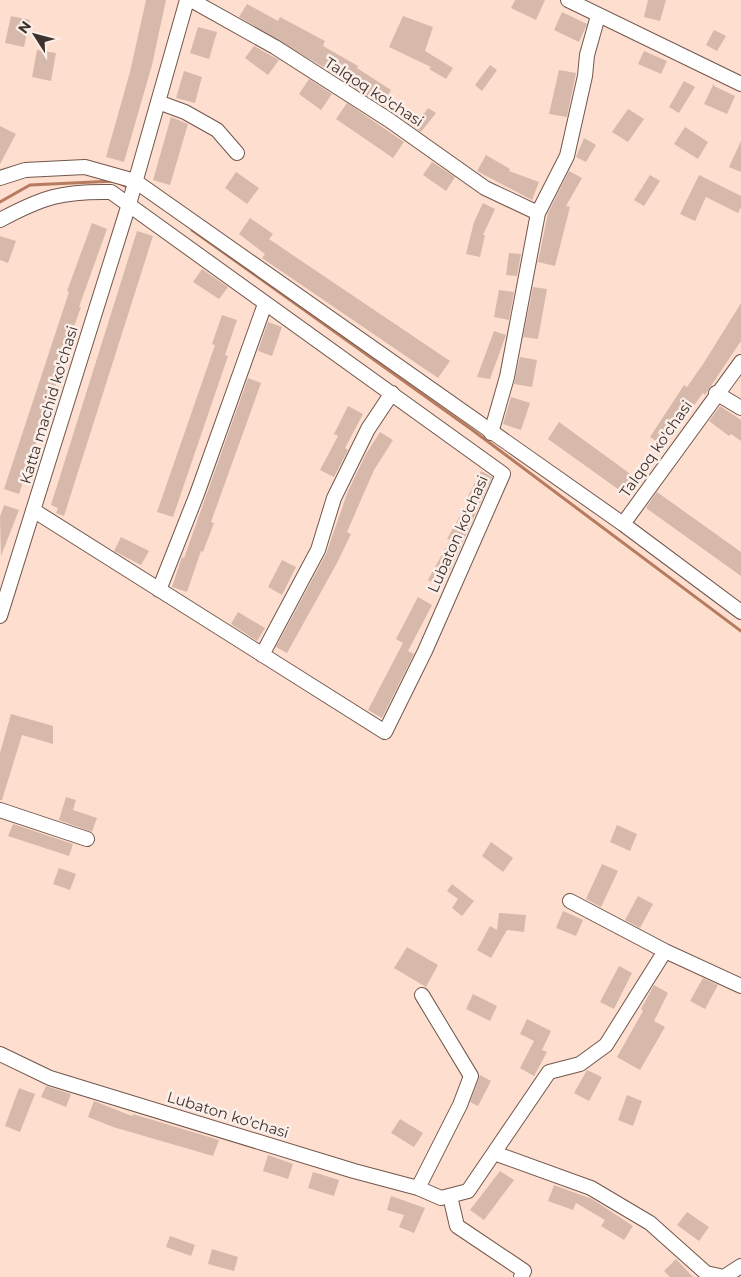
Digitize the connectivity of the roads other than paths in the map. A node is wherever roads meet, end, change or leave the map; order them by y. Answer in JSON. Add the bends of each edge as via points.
{"nodes":[{"id":1,"x":187,"y":0,"type":"edge"},
{"id":2,"x":191,"y":0,"type":"edge"},
{"id":3,"x":568,"y":0,"type":"edge"},
{"id":4,"x":584,"y":4,"type":"edge"},
{"id":5,"x":598,"y":16,"type":"junction"},
{"id":6,"x":741,"y":84,"type":"edge"},
{"id":7,"x":158,"y":102,"type":"junction"},
{"id":8,"x":237,"y":154,"type":"dead end"},
{"id":9,"x":0,"y":178,"type":"edge"},
{"id":10,"x":135,"y":181,"type":"junction"},
{"id":11,"x":129,"y":204,"type":"junction"},
{"id":12,"x":538,"y":213,"type":"junction"},
{"id":13,"x":0,"y":220,"type":"edge"},
{"id":14,"x":266,"y":304,"type":"junction"},
{"id":15,"x":741,"y":362,"type":"edge"},
{"id":16,"x":392,"y":393,"type":"junction"},
{"id":17,"x":716,"y":393,"type":"junction"},
{"id":18,"x":741,"y":408,"type":"edge"},
{"id":19,"x":491,"y":433,"type":"junction"},
{"id":20,"x":33,"y":510,"type":"junction"},
{"id":21,"x":623,"y":524,"type":"junction"},
{"id":22,"x":159,"y":590,"type":"junction"},
{"id":23,"x":741,"y":612,"type":"edge"},
{"id":24,"x":0,"y":616,"type":"edge"},
{"id":25,"x":262,"y":655,"type":"junction"},
{"id":26,"x":0,"y":810,"type":"edge"},
{"id":27,"x":87,"y":839,"type":"dead end"},
{"id":28,"x":570,"y":901,"type":"dead end"},
{"id":29,"x":665,"y":950,"type":"junction"},
{"id":30,"x":741,"y":986,"type":"edge"},
{"id":31,"x":422,"y":995,"type":"dead end"},
{"id":32,"x":0,"y":1054,"type":"edge"},
{"id":33,"x":494,"y":1153,"type":"junction"},
{"id":34,"x":418,"y":1188,"type":"junction"},
{"id":35,"x":450,"y":1196,"type":"junction"},
{"id":36,"x":741,"y":1266,"type":"edge"},
{"id":37,"x":707,"y":1275,"type":"edge"},
{"id":38,"x":521,"y":1277,"type":"edge"}],
"edges":[{"from":1,"to":7,"type":"street","name":"Katta machid ko'chasi"},
{"from":2,"to":12,"type":"street","name":"Talqoq ko'chasi","via":[[275,47],[389,120],[485,188]]},
{"from":3,"to":4,"type":"street"},
{"from":4,"to":5,"type":"street"},
{"from":5,"to":6,"type":"street"},
{"from":5,"to":12,"type":"street","via":[[586,55],[586,76],[567,156]]},
{"from":7,"to":8,"type":"street","via":[[186,112],[217,130]]},
{"from":7,"to":10,"type":"street","name":"Katta machid ko'chasi"},
{"from":9,"to":10,"type":"street","via":[[25,170],[85,167]]},
{"from":10,"to":11,"type":"street","name":"Katta machid ko'chasi"},
{"from":10,"to":19,"type":"street"},
{"from":11,"to":13,"type":"street","name":"Lubaton ko'chasi","via":[[111,192],[60,193]]},
{"from":11,"to":14,"type":"street","name":"Lubaton ko'chasi"},
{"from":11,"to":20,"type":"street","name":"Katta machid ko'chasi"},
{"from":12,"to":19,"type":"street","via":[[507,377]]},
{"from":14,"to":16,"type":"street","name":"Lubaton ko'chasi"},
{"from":14,"to":22,"type":"street"},
{"from":15,"to":17,"type":"street","name":"Talqoq ko'chasi"},
{"from":16,"to":25,"type":"street","via":[[368,429],[334,498],[318,550]]},
{"from":16,"to":25,"type":"street","name":"Lubaton ko'chasi","via":[[503,474],[425,651],[385,732]]},
{"from":17,"to":18,"type":"street"},
{"from":17,"to":21,"type":"street","name":"Talqoq ko'chasi"},
{"from":19,"to":21,"type":"street"},
{"from":20,"to":22,"type":"street"},
{"from":20,"to":24,"type":"street","name":"Katta machid ko'chasi"},
{"from":21,"to":23,"type":"street"},
{"from":22,"to":25,"type":"street"},
{"from":26,"to":27,"type":"street"},
{"from":28,"to":29,"type":"street"},
{"from":29,"to":30,"type":"street"},
{"from":29,"to":33,"type":"street","via":[[606,1045],[580,1064],[549,1072]]},
{"from":31,"to":34,"type":"street","via":[[471,1076]]},
{"from":32,"to":34,"type":"street","name":"Lubaton ko'chasi","via":[[50,1078]]},
{"from":33,"to":35,"type":"street","via":[[468,1191]]},
{"from":33,"to":37,"type":"street","via":[[591,1188],[650,1223]]},
{"from":34,"to":35,"type":"street","name":"Lubaton ko'chasi","via":[[441,1198]]},
{"from":35,"to":38,"type":"street","via":[[457,1226],[524,1271]]},
{"from":36,"to":37,"type":"street","via":[[724,1277]]}]}
